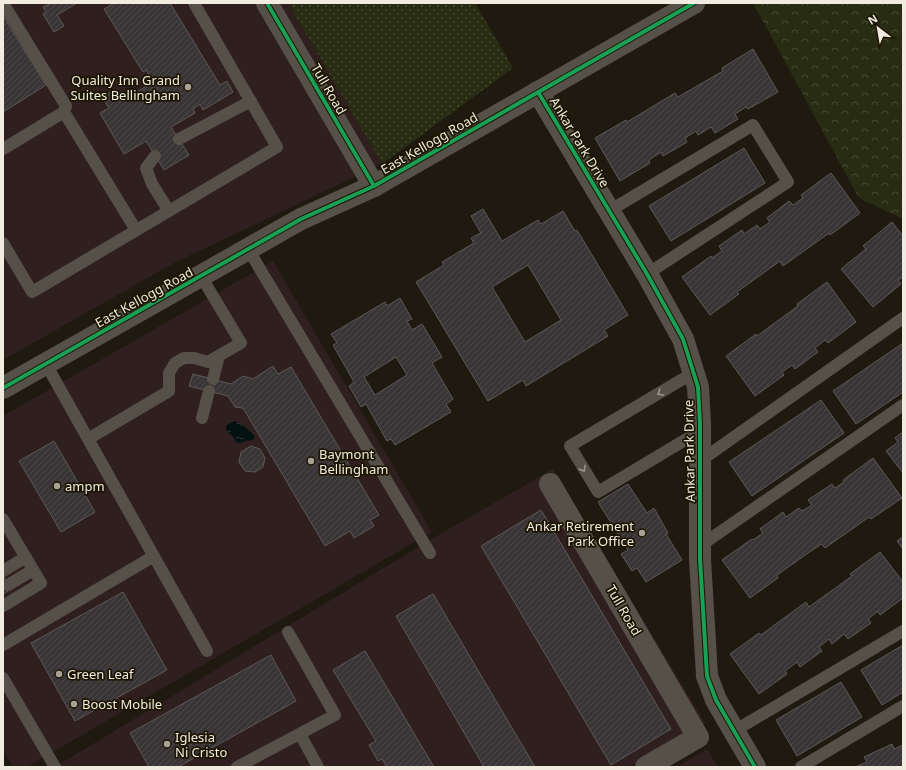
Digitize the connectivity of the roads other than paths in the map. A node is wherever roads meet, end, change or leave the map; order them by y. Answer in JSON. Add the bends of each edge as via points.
{"nodes":[{"id":1,"x":3,"y":3,"type":"edge"},
{"id":2,"x":194,"y":3,"type":"edge"},
{"id":3,"x":267,"y":3,"type":"edge"},
{"id":4,"x":694,"y":3,"type":"edge"},
{"id":5,"x":538,"y":92,"type":"junction"},
{"id":6,"x":251,"y":101,"type":"junction"},
{"id":7,"x":64,"y":112,"type":"junction"},
{"id":8,"x":179,"y":139,"type":"dead end"},
{"id":9,"x":3,"y":149,"type":"edge"},
{"id":10,"x":155,"y":156,"type":"dead end"},
{"id":11,"x":374,"y":186,"type":"junction"},
{"id":12,"x":169,"y":211,"type":"junction"},
{"id":13,"x":610,"y":211,"type":"junction"},
{"id":14,"x":136,"y":230,"type":"junction"},
{"id":15,"x":3,"y":243,"type":"edge"},
{"id":16,"x":248,"y":249,"type":"junction"},
{"id":17,"x":647,"y":274,"type":"junction"},
{"id":18,"x":201,"y":276,"type":"junction"},
{"id":19,"x":903,"y":318,"type":"edge"},
{"id":20,"x":219,"y":356,"type":"junction"},
{"id":21,"x":46,"y":364,"type":"junction"},
{"id":22,"x":693,"y":373,"type":"junction"},
{"id":23,"x":213,"y":379,"type":"dead end"},
{"id":24,"x":3,"y":388,"type":"edge"},
{"id":25,"x":209,"y":391,"type":"dead end"},
{"id":26,"x":903,"y":405,"type":"edge"},
{"id":27,"x":202,"y":418,"type":"dead end"},
{"id":28,"x":700,"y":431,"type":"junction"},
{"id":29,"x":88,"y":439,"type":"junction"},
{"id":30,"x":700,"y":460,"type":"junction"},
{"id":31,"x":550,"y":484,"type":"dead end"},
{"id":32,"x":4,"y":522,"type":"edge"},
{"id":33,"x":8,"y":538,"type":"edge"},
{"id":34,"x":700,"y":546,"type":"junction"},
{"id":35,"x":430,"y":553,"type":"dead end"},
{"id":36,"x":154,"y":556,"type":"junction"},
{"id":37,"x":26,"y":557,"type":"junction"},
{"id":38,"x":33,"y":570,"type":"junction"},
{"id":39,"x":3,"y":571,"type":"edge"},
{"id":40,"x":8,"y":584,"type":"dead end"},
{"id":41,"x":3,"y":606,"type":"edge"},
{"id":42,"x":903,"y":630,"type":"edge"},
{"id":43,"x":288,"y":632,"type":"dead end"},
{"id":44,"x":3,"y":645,"type":"edge"},
{"id":45,"x":207,"y":651,"type":"dead end"},
{"id":46,"x":3,"y":678,"type":"edge"},
{"id":47,"x":903,"y":706,"type":"edge"},
{"id":48,"x":734,"y":731,"type":"junction"},
{"id":49,"x":300,"y":734,"type":"junction"},
{"id":50,"x":55,"y":767,"type":"edge"},
{"id":51,"x":237,"y":767,"type":"edge"},
{"id":52,"x":318,"y":767,"type":"edge"},
{"id":53,"x":646,"y":767,"type":"edge"},
{"id":54,"x":755,"y":767,"type":"edge"},
{"id":55,"x":801,"y":767,"type":"edge"}],
"edges":[{"from":1,"to":7,"type":"lane","via":[[66,106]]},
{"from":2,"to":6,"type":"lane"},
{"from":3,"to":11,"type":"street","name":"Tull Road"},
{"from":4,"to":5,"type":"street","name":"East Kellogg Road"},
{"from":5,"to":11,"type":"street","name":"East Kellogg Road"},
{"from":5,"to":13,"type":"street","name":"Ankar Park Drive"},
{"from":6,"to":8,"type":"lane"},
{"from":6,"to":12,"type":"lane","via":[[277,147]]},
{"from":7,"to":9,"type":"lane"},
{"from":7,"to":14,"type":"lane"},
{"from":10,"to":12,"type":"lane","via":[[146,168],[152,184]]},
{"from":11,"to":16,"type":"street","name":"East Kellogg Road","via":[[301,219]]},
{"from":12,"to":14,"type":"lane"},
{"from":13,"to":17,"type":"street","name":"Ankar Park Drive"},
{"from":13,"to":17,"type":"lane","via":[[753,125],[788,182]]},
{"from":14,"to":15,"type":"lane","via":[[32,292]]},
{"from":16,"to":18,"type":"street","name":"East Kellogg Road"},
{"from":16,"to":35,"type":"lane"},
{"from":17,"to":22,"type":"street","name":"Ankar Park Drive","via":[[683,339]]},
{"from":18,"to":20,"type":"lane","via":[[241,343]]},
{"from":18,"to":21,"type":"street","name":"East Kellogg Road"},
{"from":19,"to":30,"type":"lane"},
{"from":20,"to":23,"type":"lane"},
{"from":20,"to":29,"type":"lane","via":[[208,362],[184,358],[175,363],[169,373],[169,391]]},
{"from":21,"to":24,"type":"street","name":"East Kellogg Road"},
{"from":21,"to":29,"type":"lane"},
{"from":22,"to":28,"type":"street","name":"Ankar Park Drive","via":[[698,388]]},
{"from":22,"to":28,"type":"lane","one_way":true,"via":[[570,446],[598,492]]},
{"from":25,"to":27,"type":"lane"},
{"from":26,"to":34,"type":"lane"},
{"from":28,"to":30,"type":"street","name":"Ankar Park Drive"},
{"from":29,"to":36,"type":"lane"},
{"from":30,"to":34,"type":"street","name":"Ankar Park Drive"},
{"from":31,"to":53,"type":"street","name":"Tull Road","via":[[698,737]]},
{"from":32,"to":33,"type":"lane"},
{"from":33,"to":37,"type":"lane"},
{"from":34,"to":48,"type":"street","name":"Ankar Park Drive","via":[[707,676],[716,700]]},
{"from":36,"to":44,"type":"lane"},
{"from":36,"to":45,"type":"lane"},
{"from":37,"to":38,"type":"lane"},
{"from":37,"to":39,"type":"lane"},
{"from":38,"to":40,"type":"lane"},
{"from":38,"to":41,"type":"lane","via":[[41,583]]},
{"from":42,"to":48,"type":"lane"},
{"from":43,"to":49,"type":"lane","via":[[335,715]]},
{"from":46,"to":50,"type":"lane"},
{"from":47,"to":55,"type":"lane"},
{"from":48,"to":54,"type":"street","name":"Ankar Park Drive"},
{"from":49,"to":51,"type":"lane"},
{"from":49,"to":52,"type":"lane"}]}
